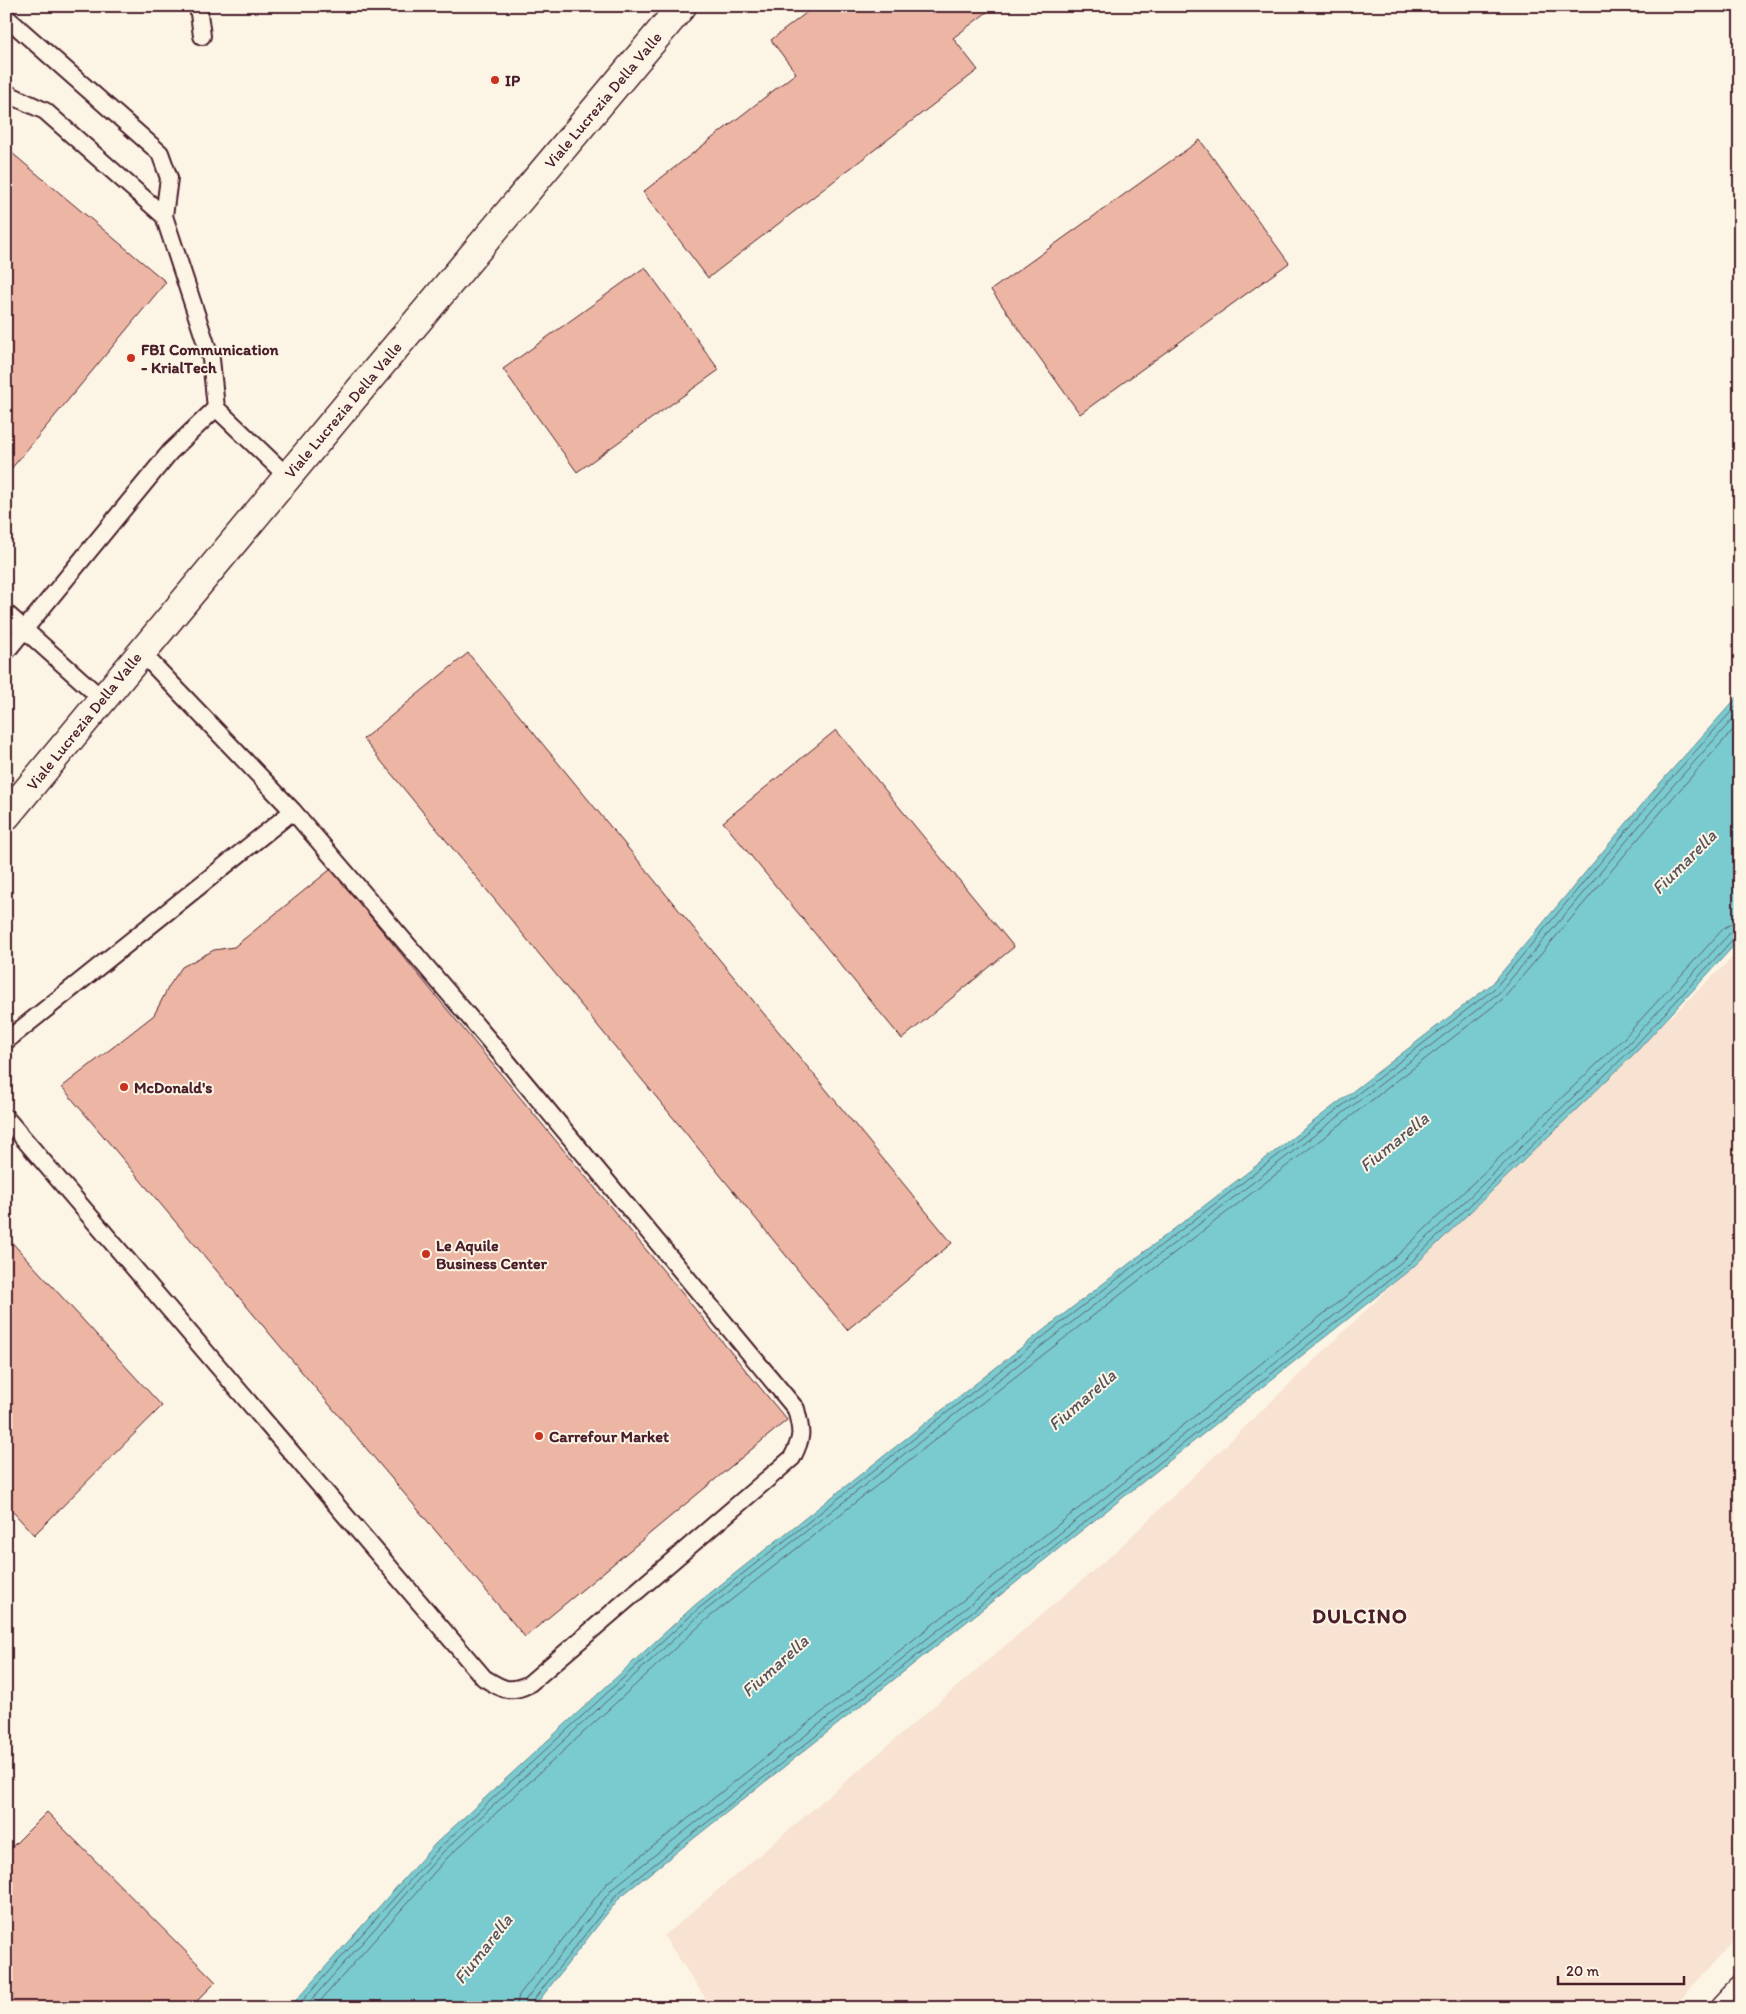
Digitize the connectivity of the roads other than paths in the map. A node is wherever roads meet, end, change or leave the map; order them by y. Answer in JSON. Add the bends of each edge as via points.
{"nodes":[{"id":1,"x":198,"y":6,"type":"edge"},
{"id":2,"x":682,"y":6,"type":"edge"},
{"id":3,"x":9,"y":14,"type":"edge"},
{"id":4,"x":202,"y":36,"type":"dead end"},
{"id":5,"x":6,"y":93,"type":"edge"},
{"id":6,"x":164,"y":216,"type":"junction"},
{"id":7,"x":216,"y":408,"type":"junction"},
{"id":8,"x":288,"y":476,"type":"junction"},
{"id":9,"x":6,"y":613,"type":"edge"},
{"id":10,"x":26,"y":629,"type":"junction"},
{"id":11,"x":6,"y":652,"type":"edge"},
{"id":12,"x":141,"y":652,"type":"junction"},
{"id":13,"x":102,"y":699,"type":"junction"},
{"id":14,"x":293,"y":811,"type":"junction"},
{"id":15,"x":6,"y":816,"type":"edge"},
{"id":16,"x":6,"y":1041,"type":"edge"},
{"id":17,"x":6,"y":1118,"type":"edge"},
{"id":18,"x":1740,"y":1991,"type":"edge"},
{"id":19,"x":1724,"y":2008,"type":"edge"}],
"edges":[{"from":1,"to":4,"type":"lane"},
{"from":2,"to":8,"type":"main road","name":"Viale Lucrezia Della Valle"},
{"from":3,"to":6,"type":"lane","via":[[160,153],[169,178]]},
{"from":5,"to":6,"type":"lane","via":[[45,111]]},
{"from":6,"to":7,"type":"lane","via":[[211,359]]},
{"from":7,"to":8,"type":"lane"},
{"from":7,"to":10,"type":"lane","via":[[170,452]]},
{"from":8,"to":12,"type":"main road","name":"Viale Lucrezia Della Valle"},
{"from":9,"to":10,"type":"lane"},
{"from":10,"to":11,"type":"lane"},
{"from":10,"to":13,"type":"lane"},
{"from":12,"to":13,"type":"main road","name":"Viale Lucrezia Della Valle"},
{"from":12,"to":14,"type":"lane"},
{"from":13,"to":15,"type":"main road","name":"Viale Lucrezia Della Valle"},
{"from":14,"to":16,"type":"lane"},
{"from":14,"to":17,"type":"lane","via":[[505,1058],[796,1409],[801,1427],[800,1442],[792,1458],[529,1684],[516,1690],[502,1688],[484,1678]]},
{"from":18,"to":19,"type":"main road"}]}
